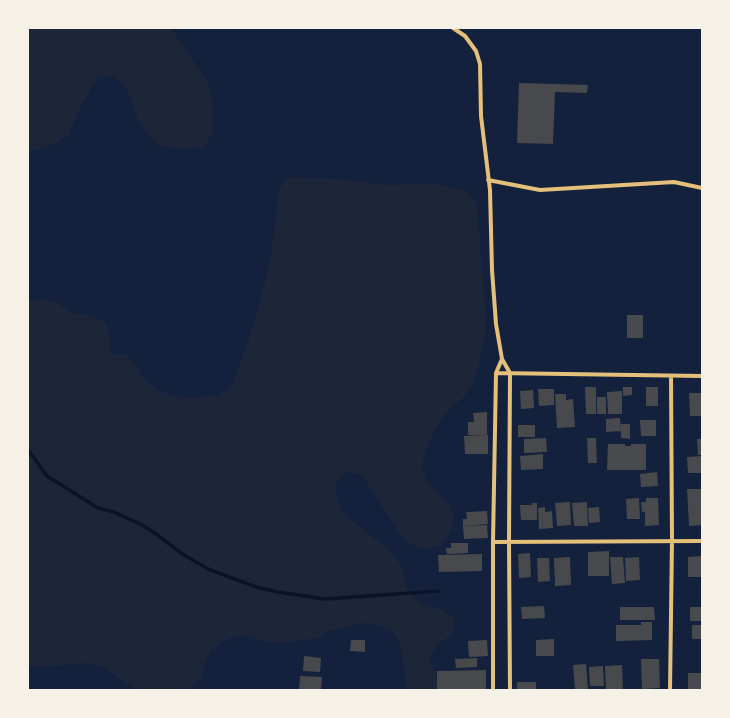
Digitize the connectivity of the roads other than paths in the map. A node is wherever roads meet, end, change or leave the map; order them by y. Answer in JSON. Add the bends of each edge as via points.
{"nodes":[{"id":1,"x":454,"y":28,"type":"edge"},
{"id":2,"x":488,"y":180,"type":"junction"},
{"id":3,"x":702,"y":188,"type":"edge"},
{"id":4,"x":502,"y":359,"type":"junction"},
{"id":5,"x":496,"y":373,"type":"junction"},
{"id":6,"x":510,"y":373,"type":"junction"},
{"id":7,"x":671,"y":376,"type":"junction"},
{"id":8,"x":702,"y":376,"type":"edge"},
{"id":9,"x":672,"y":540,"type":"junction"},
{"id":10,"x":702,"y":540,"type":"edge"},
{"id":11,"x":509,"y":541,"type":"junction"},
{"id":12,"x":493,"y":542,"type":"junction"},
{"id":13,"x":493,"y":690,"type":"edge"},
{"id":14,"x":510,"y":690,"type":"edge"},
{"id":15,"x":670,"y":690,"type":"edge"}],
"edges":[{"from":1,"to":2,"type":"street","via":[[465,36],[476,51],[480,64],[481,116]]},
{"from":2,"to":3,"type":"street","via":[[540,190],[674,182]]},
{"from":2,"to":4,"type":"street","via":[[496,324]]},
{"from":4,"to":5,"type":"street"},
{"from":4,"to":6,"type":"street"},
{"from":5,"to":6,"type":"street"},
{"from":5,"to":12,"type":"street"},
{"from":6,"to":7,"type":"street"},
{"from":6,"to":11,"type":"street"},
{"from":7,"to":8,"type":"street"},
{"from":7,"to":9,"type":"street"},
{"from":9,"to":10,"type":"street"},
{"from":9,"to":11,"type":"street"},
{"from":9,"to":15,"type":"street"},
{"from":11,"to":12,"type":"street"},
{"from":11,"to":14,"type":"street"},
{"from":12,"to":13,"type":"street"}]}
